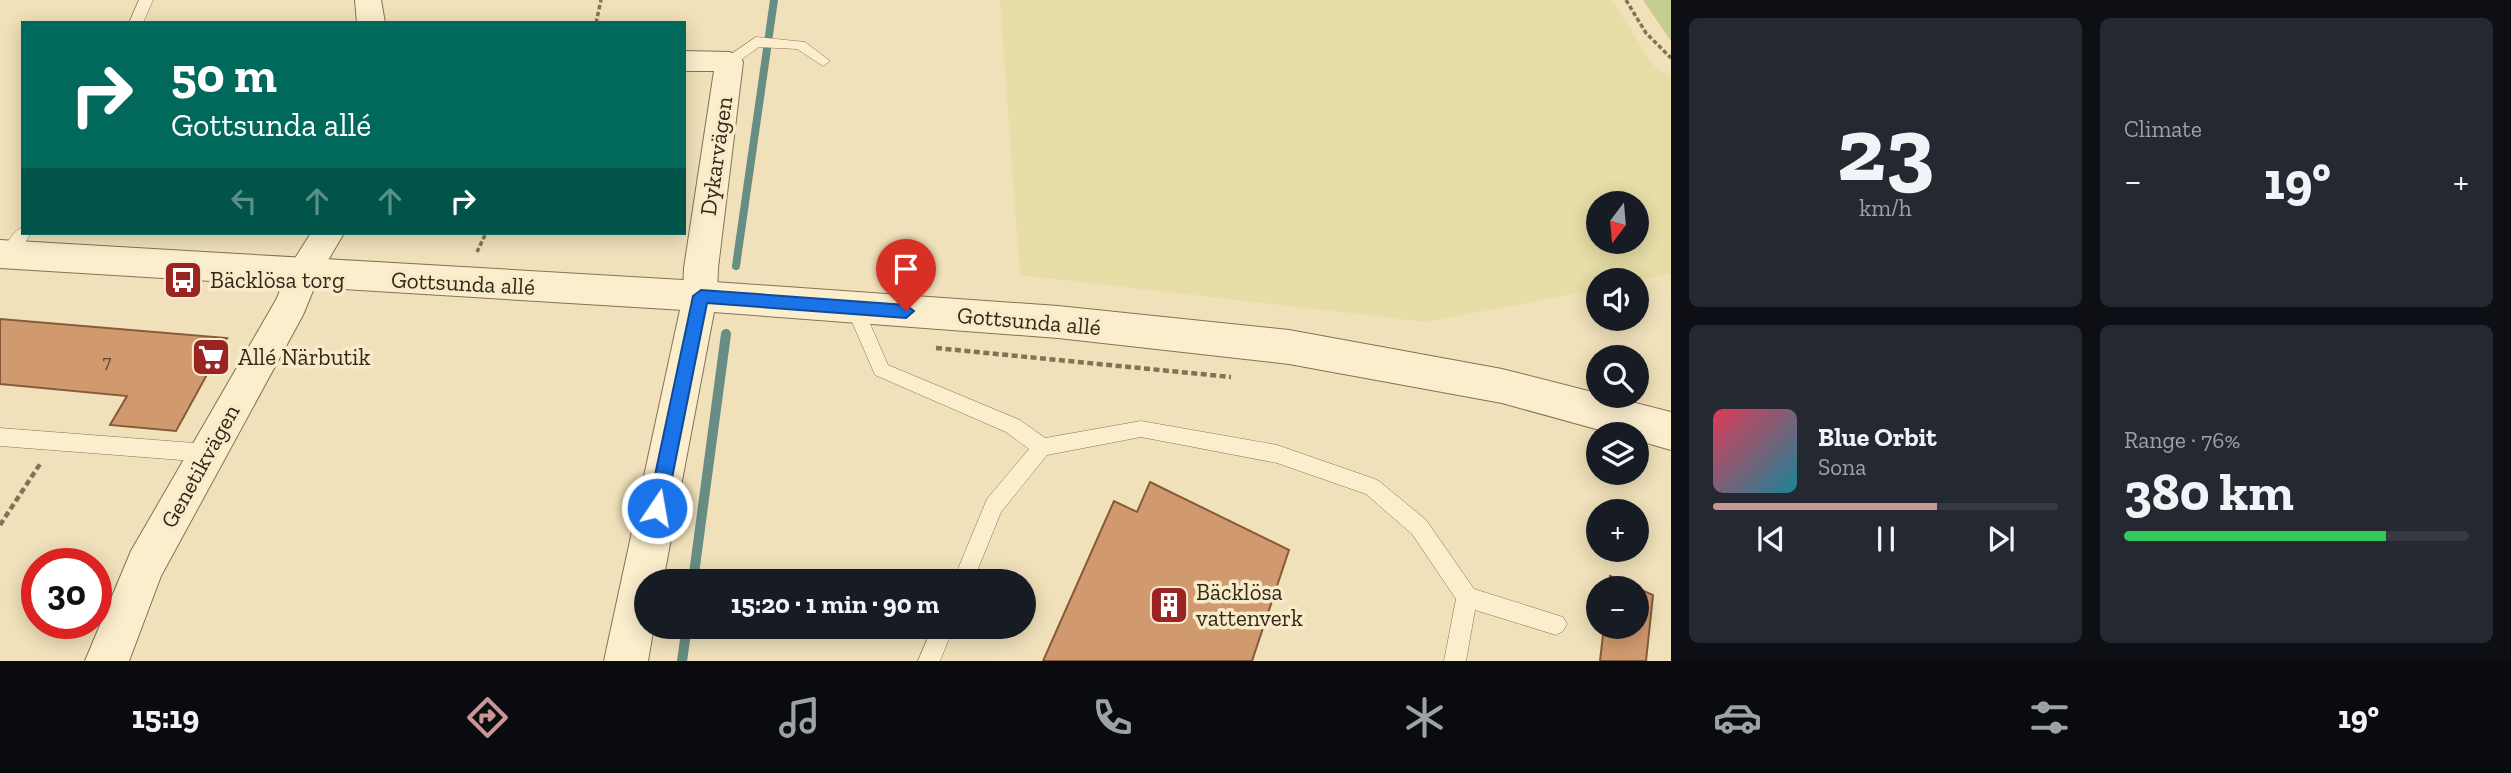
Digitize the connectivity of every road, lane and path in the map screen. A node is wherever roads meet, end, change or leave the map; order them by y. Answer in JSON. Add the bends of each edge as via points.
{"nodes":[{"id":1,"x":146,"y":0,"type":"edge"},
{"id":2,"x":368,"y":0,"type":"edge"},
{"id":3,"x":601,"y":0,"type":"edge"},
{"id":4,"x":1626,"y":0,"type":"edge"},
{"id":5,"x":137,"y":21,"type":"edge"},
{"id":6,"x":371,"y":21,"type":"edge"},
{"id":7,"x":596,"y":21,"type":"edge"},
{"id":8,"x":1671,"y":58,"type":"edge"},
{"id":9,"x":686,"y":61,"type":"edge"},
{"id":10,"x":823,"y":61,"type":"dead end"},
{"id":11,"x":729,"y":62,"type":"junction"},
{"id":12,"x":485,"y":235,"type":"edge"},
{"id":13,"x":326,"y":237,"type":"edge"},
{"id":14,"x":11,"y":247,"type":"edge"},
{"id":15,"x":476,"y":252,"type":"dead end"},
{"id":16,"x":304,"y":273,"type":"junction"},
{"id":17,"x":701,"y":296,"type":"junction"},
{"id":18,"x":855,"y":307,"type":"junction"},
{"id":19,"x":922,"y":347,"type":"dead end"},
{"id":20,"x":1232,"y":377,"type":"dead end"},
{"id":21,"x":1671,"y":431,"type":"edge"},
{"id":22,"x":0,"y":437,"type":"edge"},
{"id":23,"x":55,"y":440,"type":"junction"},
{"id":24,"x":1042,"y":447,"type":"junction"},
{"id":25,"x":207,"y":453,"type":"junction"},
{"id":26,"x":0,"y":525,"type":"edge"},
{"id":27,"x":967,"y":569,"type":"edge"},
{"id":28,"x":1467,"y":597,"type":"junction"},
{"id":29,"x":1556,"y":624,"type":"dead end"},
{"id":30,"x":938,"y":639,"type":"edge"},
{"id":31,"x":107,"y":661,"type":"edge"},
{"id":32,"x":626,"y":661,"type":"edge"},
{"id":33,"x":929,"y":661,"type":"edge"},
{"id":34,"x":1455,"y":661,"type":"edge"}],
"edges":[{"from":1,"to":5,"type":"lane"},
{"from":2,"to":6,"type":"street"},
{"from":3,"to":7,"type":"path"},
{"from":4,"to":8,"type":"path","via":[[1646,33]]},
{"from":9,"to":11,"type":"street","name":"Dykarvägen"},
{"from":10,"to":11,"type":"lane","via":[[800,45],[756,42]]},
{"from":11,"to":17,"type":"street","name":"Dykarvägen"},
{"from":12,"to":15,"type":"path"},
{"from":13,"to":16,"type":"street","name":"Genetikvägen"},
{"from":14,"to":16,"type":"street","name":"Gottsunda allé"},
{"from":16,"to":17,"type":"street","name":"Gottsunda allé"},
{"from":16,"to":25,"type":"street","name":"Genetikvägen","via":[[291,305]]},
{"from":17,"to":18,"type":"street","name":"Gottsunda allé"},
{"from":17,"to":32,"type":"street","name":"Dykarvägen"},
{"from":18,"to":21,"type":"street","name":"Gottsunda allé","via":[[1289,346],[1502,386]]},
{"from":18,"to":24,"type":"lane","via":[[881,370],[1013,426]]},
{"from":19,"to":20,"type":"path"},
{"from":22,"to":23,"type":"lane"},
{"from":23,"to":25,"type":"lane"},
{"from":23,"to":26,"type":"path"},
{"from":24,"to":27,"type":"lane","via":[[994,506]]},
{"from":24,"to":28,"type":"lane","via":[[1141,429],[1278,454],[1372,487],[1419,527]]},
{"from":25,"to":31,"type":"street","name":"Genetikvägen","via":[[145,565]]},
{"from":28,"to":29,"type":"lane"},
{"from":28,"to":34,"type":"lane"},
{"from":30,"to":33,"type":"lane"}]}
